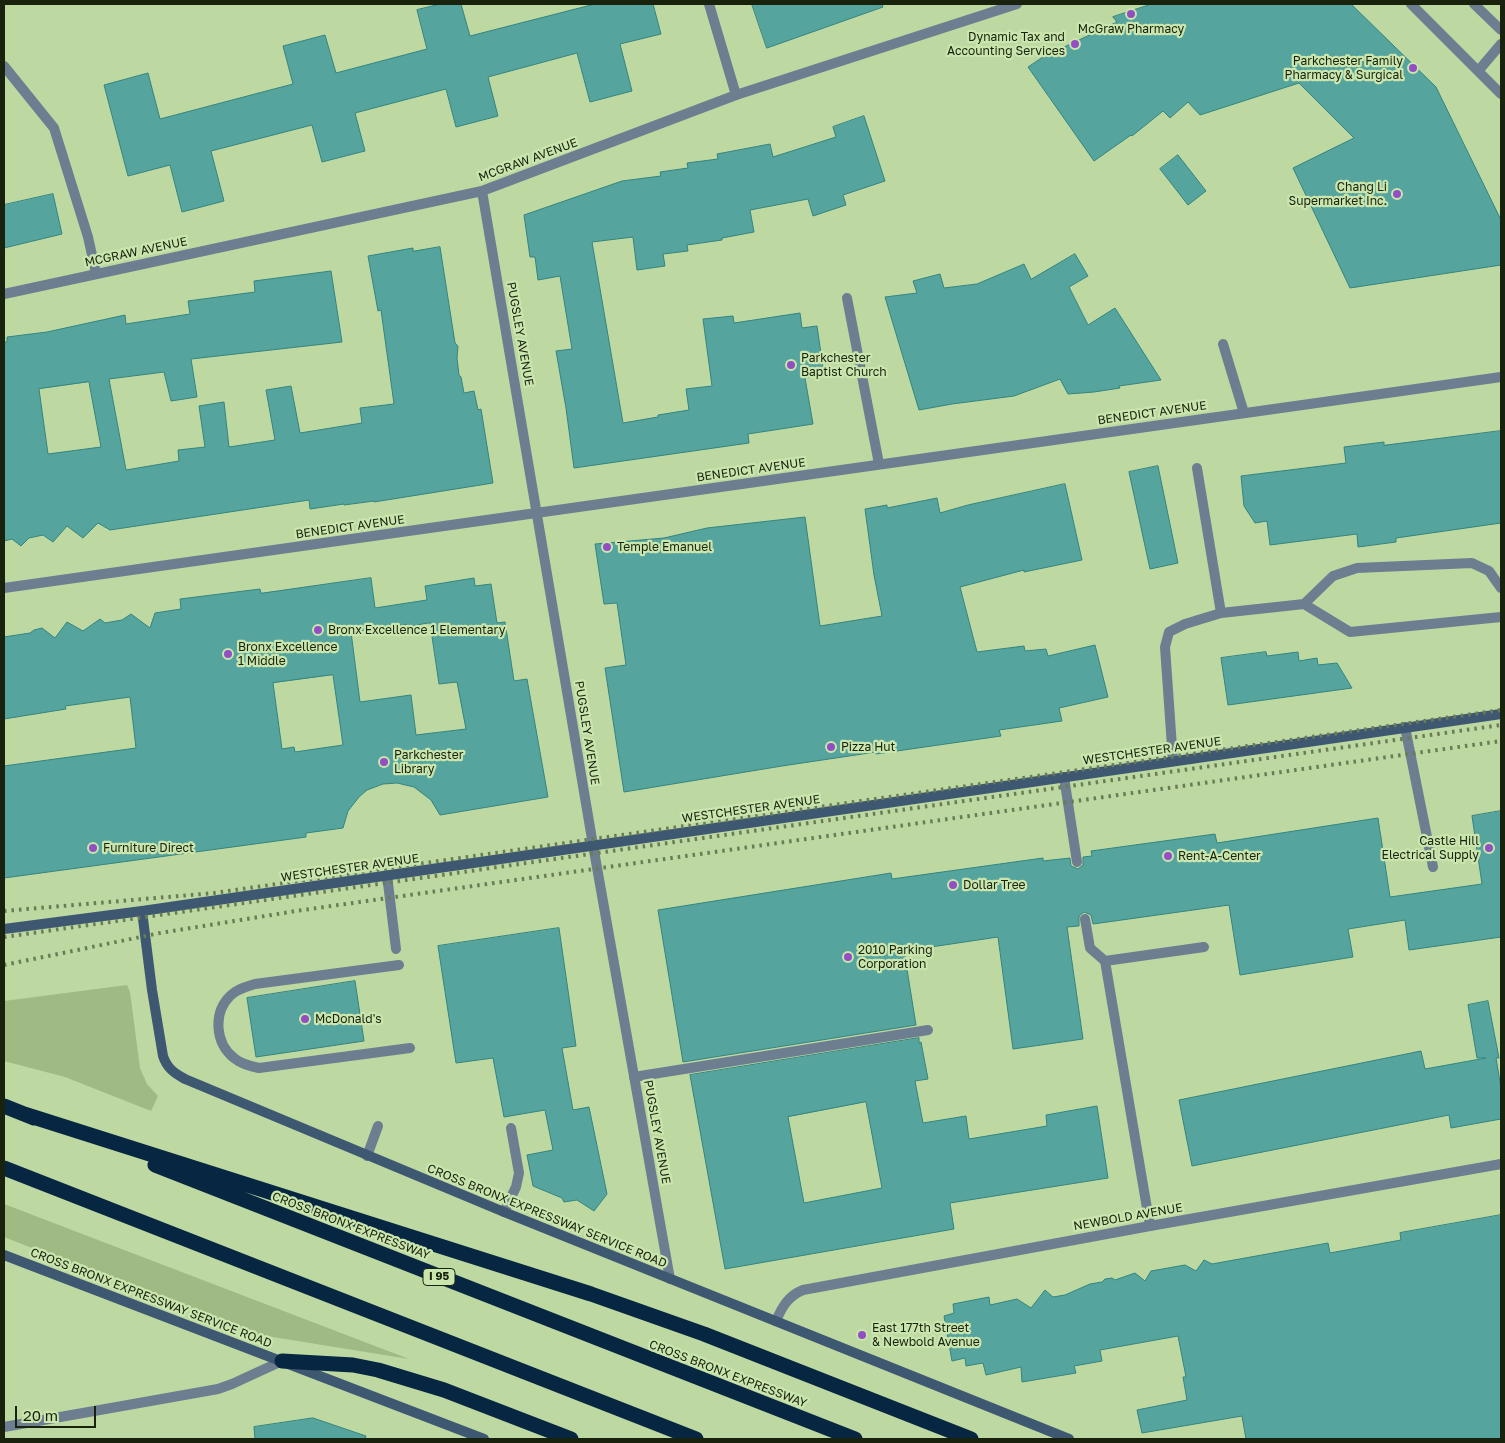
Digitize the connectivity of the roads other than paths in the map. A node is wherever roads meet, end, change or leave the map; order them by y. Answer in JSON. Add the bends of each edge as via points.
{"nodes":[{"id":1,"x":709,"y":4,"type":"edge"},
{"id":2,"x":1017,"y":4,"type":"edge"},
{"id":3,"x":1411,"y":4,"type":"edge"},
{"id":4,"x":1474,"y":4,"type":"edge"},
{"id":5,"x":1501,"y":30,"type":"edge"},
{"id":6,"x":1501,"y":44,"type":"edge"},
{"id":7,"x":4,"y":66,"type":"edge"},
{"id":8,"x":1478,"y":70,"type":"junction"},
{"id":9,"x":1501,"y":94,"type":"edge"},
{"id":10,"x":736,"y":95,"type":"junction"},
{"id":11,"x":482,"y":191,"type":"junction"},
{"id":12,"x":96,"y":273,"type":"junction"},
{"id":13,"x":4,"y":294,"type":"edge"},
{"id":14,"x":847,"y":298,"type":"dead end"},
{"id":15,"x":1223,"y":344,"type":"dead end"},
{"id":16,"x":1501,"y":377,"type":"edge"},
{"id":17,"x":1244,"y":413,"type":"junction"},
{"id":18,"x":879,"y":464,"type":"junction"},
{"id":19,"x":1197,"y":468,"type":"dead end"},
{"id":20,"x":538,"y":513,"type":"junction"},
{"id":21,"x":4,"y":588,"type":"edge"},
{"id":22,"x":1501,"y":588,"type":"edge"},
{"id":23,"x":1304,"y":604,"type":"junction"},
{"id":24,"x":1221,"y":613,"type":"junction"},
{"id":25,"x":1501,"y":617,"type":"edge"},
{"id":26,"x":1501,"y":714,"type":"edge"},
{"id":27,"x":1405,"y":727,"type":"junction"},
{"id":28,"x":1173,"y":761,"type":"junction"},
{"id":29,"x":1064,"y":777,"type":"junction"},
{"id":30,"x":593,"y":845,"type":"junction"},
{"id":31,"x":1076,"y":862,"type":"dead end"},
{"id":32,"x":1433,"y":867,"type":"dead end"},
{"id":33,"x":387,"y":875,"type":"junction"},
{"id":34,"x":142,"y":911,"type":"junction"},
{"id":35,"x":1086,"y":919,"type":"dead end"},
{"id":36,"x":4,"y":929,"type":"edge"},
{"id":37,"x":1204,"y":947,"type":"dead end"},
{"id":38,"x":396,"y":949,"type":"dead end"},
{"id":39,"x":1105,"y":961,"type":"junction"},
{"id":40,"x":399,"y":965,"type":"dead end"},
{"id":41,"x":928,"y":1030,"type":"dead end"},
{"id":42,"x":410,"y":1048,"type":"dead end"},
{"id":43,"x":634,"y":1077,"type":"junction"},
{"id":44,"x":4,"y":1106,"type":"edge"},
{"id":45,"x":24,"y":1114,"type":"junction"},
{"id":46,"x":378,"y":1126,"type":"dead end"},
{"id":47,"x":511,"y":1128,"type":"dead end"},
{"id":48,"x":367,"y":1156,"type":"junction"},
{"id":49,"x":1501,"y":1164,"type":"edge"},
{"id":50,"x":4,"y":1168,"type":"edge"},
{"id":51,"x":504,"y":1212,"type":"junction"},
{"id":52,"x":1150,"y":1226,"type":"junction"},
{"id":53,"x":4,"y":1256,"type":"edge"},
{"id":54,"x":670,"y":1279,"type":"junction"},
{"id":55,"x":776,"y":1321,"type":"junction"},
{"id":56,"x":282,"y":1361,"type":"junction"},
{"id":57,"x":4,"y":1427,"type":"edge"},
{"id":58,"x":484,"y":1439,"type":"edge"},
{"id":59,"x":571,"y":1439,"type":"edge"},
{"id":60,"x":696,"y":1439,"type":"edge"},
{"id":61,"x":854,"y":1439,"type":"edge"},
{"id":62,"x":971,"y":1439,"type":"edge"},
{"id":63,"x":1069,"y":1439,"type":"edge"}],
"edges":[{"from":1,"to":10,"type":"street"},
{"from":2,"to":10,"type":"street","name":"MCGRAW AVENUE"},
{"from":3,"to":8,"type":"street"},
{"from":4,"to":5,"type":"street"},
{"from":6,"to":8,"type":"street"},
{"from":7,"to":12,"type":"street","via":[[54,128]]},
{"from":8,"to":9,"type":"street"},
{"from":10,"to":11,"type":"street","name":"MCGRAW AVENUE"},
{"from":11,"to":12,"type":"street","name":"MCGRAW AVENUE"},
{"from":11,"to":20,"type":"street","name":"PUGSLEY AVENUE"},
{"from":12,"to":13,"type":"street","name":"MCGRAW AVENUE"},
{"from":14,"to":18,"type":"street"},
{"from":15,"to":17,"type":"street"},
{"from":16,"to":17,"type":"street","name":"BENEDICT AVENUE"},
{"from":17,"to":18,"type":"street","name":"BENEDICT AVENUE"},
{"from":18,"to":20,"type":"street","name":"BENEDICT AVENUE"},
{"from":19,"to":24,"type":"street"},
{"from":20,"to":21,"type":"street","name":"BENEDICT AVENUE"},
{"from":20,"to":30,"type":"street","name":"PUGSLEY AVENUE"},
{"from":22,"to":23,"type":"street","via":[[1490,571],[1472,563],[1357,568],[1333,576]]},
{"from":23,"to":24,"type":"street"},
{"from":23,"to":25,"type":"street","via":[[1350,632]]},
{"from":24,"to":28,"type":"street","via":[[1168,632],[1165,647]]},
{"from":26,"to":27,"type":"main road","name":"WESTCHESTER AVENUE"},
{"from":27,"to":28,"type":"main road","name":"WESTCHESTER AVENUE"},
{"from":27,"to":32,"type":"street"},
{"from":28,"to":29,"type":"main road","name":"WESTCHESTER AVENUE"},
{"from":29,"to":30,"type":"main road","name":"WESTCHESTER AVENUE"},
{"from":29,"to":31,"type":"street"},
{"from":30,"to":33,"type":"main road","name":"WESTCHESTER AVENUE"},
{"from":30,"to":43,"type":"street","name":"PUGSLEY AVENUE"},
{"from":33,"to":34,"type":"main road","name":"WESTCHESTER AVENUE"},
{"from":33,"to":38,"type":"street"},
{"from":34,"to":36,"type":"main road","name":"WESTCHESTER AVENUE"},
{"from":34,"to":48,"type":"main road","name":"CROSS BRONX EXPRESSWAY SERVICE ROAD","via":[[163,1056],[171,1070],[185,1080]]},
{"from":35,"to":39,"type":"street","via":[[1090,948]]},
{"from":37,"to":39,"type":"street"},
{"from":39,"to":52,"type":"street"},
{"from":40,"to":42,"type":"street","via":[[241,988],[222,1008],[218,1021],[219,1035],[224,1048],[234,1058],[259,1068]]},
{"from":41,"to":43,"type":"street"},
{"from":43,"to":54,"type":"street","name":"PUGSLEY AVENUE"},
{"from":44,"to":45,"type":"highway","name":"CROSS BRONX EXPRESSWAY","number":"I 95"},
{"from":45,"to":61,"type":"highway","name":"CROSS BRONX EXPRESSWAY","number":"I 95"},
{"from":45,"to":62,"type":"highway","via":[[592,1294],[704,1334]]},
{"from":46,"to":48,"type":"street"},
{"from":47,"to":51,"type":"street","via":[[519,1173]]},
{"from":48,"to":51,"type":"main road","name":"CROSS BRONX EXPRESSWAY SERVICE ROAD"},
{"from":49,"to":52,"type":"street","name":"NEWBOLD AVENUE"},
{"from":50,"to":60,"type":"highway"},
{"from":51,"to":54,"type":"main road","name":"CROSS BRONX EXPRESSWAY SERVICE ROAD"},
{"from":52,"to":55,"type":"street","name":"NEWBOLD AVENUE","via":[[803,1290],[787,1300]]},
{"from":53,"to":56,"type":"main road","name":"CROSS BRONX EXPRESSWAY SERVICE ROAD"},
{"from":54,"to":55,"type":"main road","name":"CROSS BRONX EXPRESSWAY SERVICE ROAD"},
{"from":55,"to":63,"type":"main road","name":"CROSS BRONX EXPRESSWAY SERVICE ROAD"},
{"from":56,"to":57,"type":"street","via":[[218,1389]]},
{"from":56,"to":58,"type":"main road","name":"CROSS BRONX EXPRESSWAY SERVICE ROAD"},
{"from":56,"to":59,"type":"highway","via":[[353,1365],[387,1372],[444,1390]]}]}
